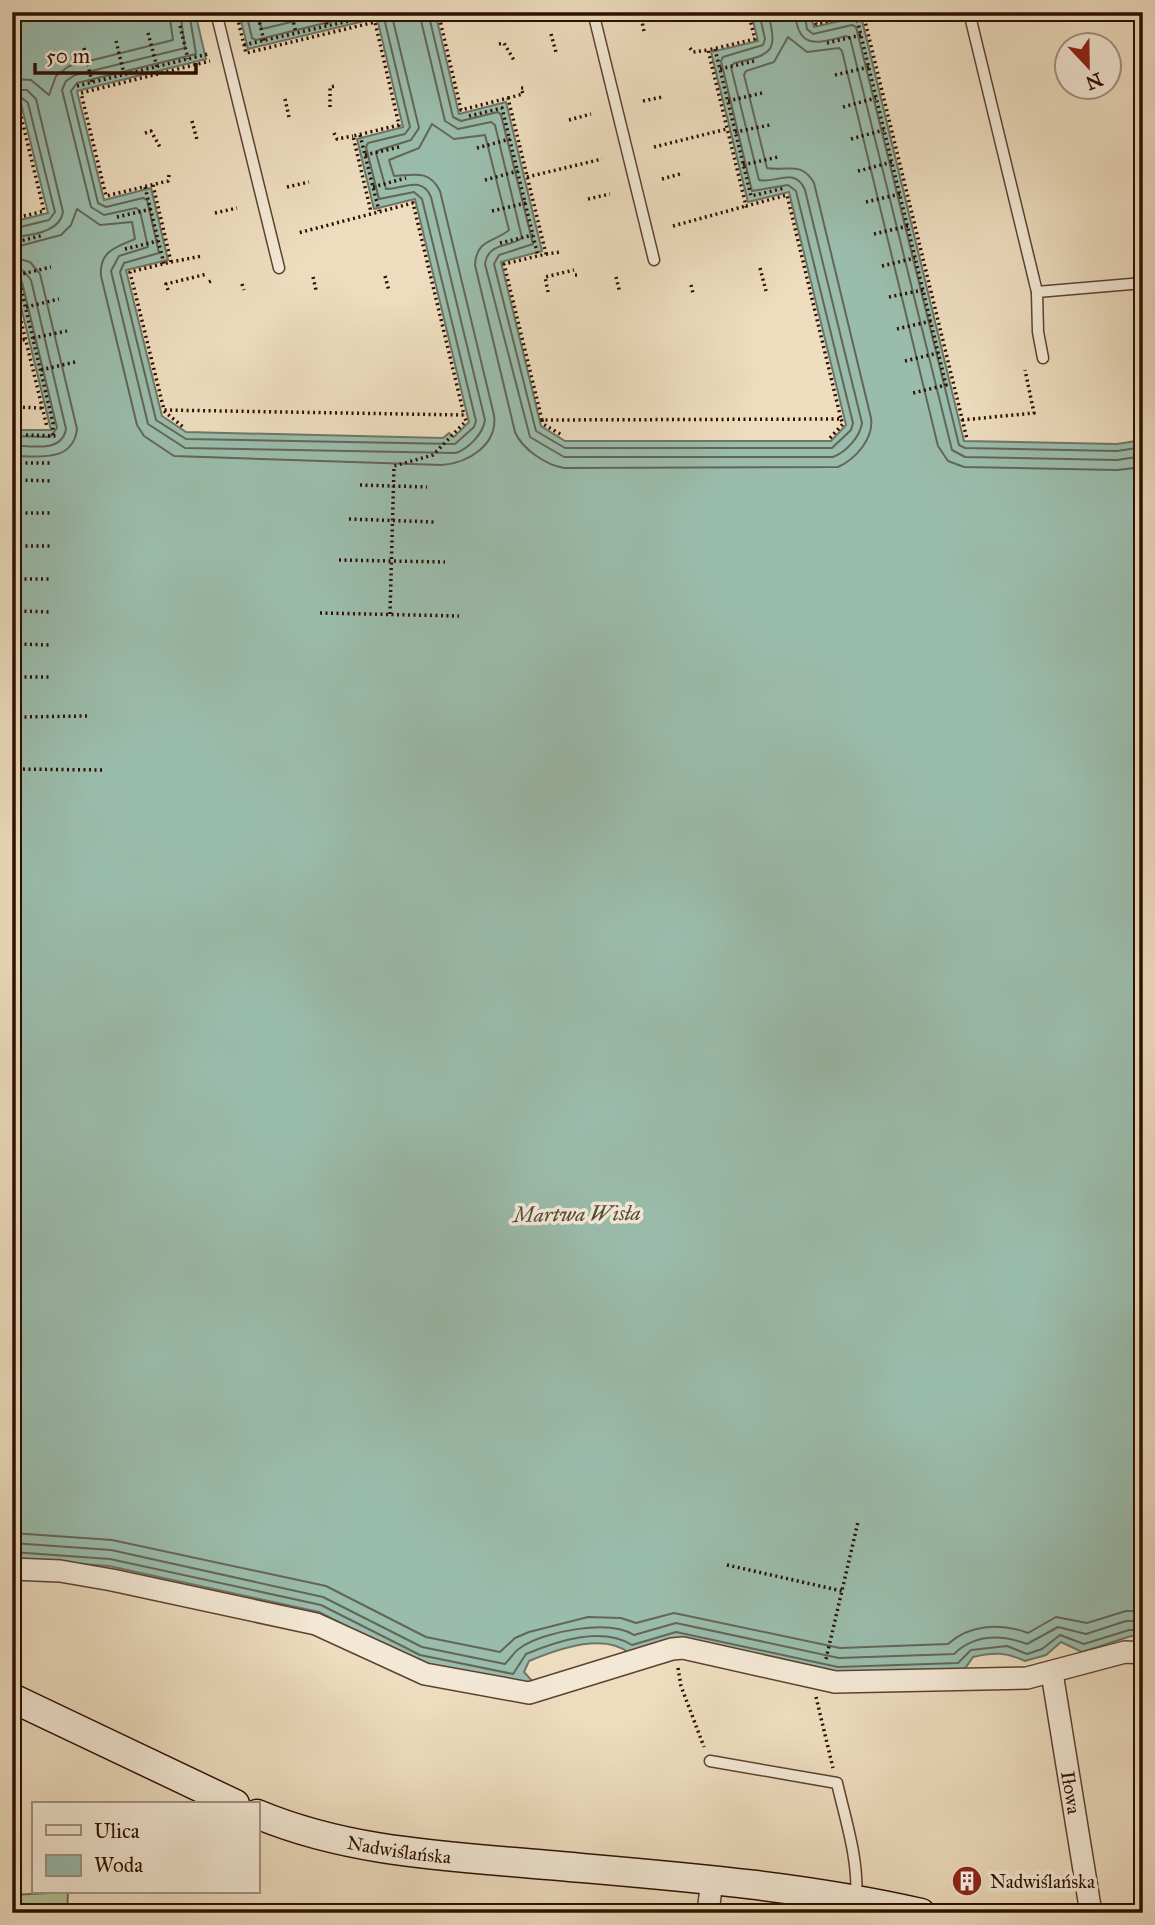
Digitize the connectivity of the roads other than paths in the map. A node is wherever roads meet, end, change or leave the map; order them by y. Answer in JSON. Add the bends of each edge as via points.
{"nodes":[{"id":1,"x":216,"y":12,"type":"edge"},
{"id":2,"x":593,"y":12,"type":"edge"},
{"id":3,"x":969,"y":12,"type":"edge"},
{"id":4,"x":654,"y":260,"type":"dead end"},
{"id":5,"x":279,"y":268,"type":"dead end"},
{"id":6,"x":1143,"y":283,"type":"edge"},
{"id":7,"x":1037,"y":292,"type":"junction"},
{"id":8,"x":1043,"y":358,"type":"dead end"},
{"id":9,"x":12,"y":1569,"type":"edge"},
{"id":10,"x":1143,"y":1653,"type":"edge"},
{"id":11,"x":1052,"y":1673,"type":"junction"},
{"id":12,"x":12,"y":1698,"type":"edge"},
{"id":13,"x":710,"y":1761,"type":"road end"},
{"id":14,"x":230,"y":1802,"type":"edge"},
{"id":15,"x":259,"y":1815,"type":"edge"},
{"id":16,"x":712,"y":1879,"type":"junction"},
{"id":17,"x":856,"y":1900,"type":"junction"},
{"id":18,"x":708,"y":1913,"type":"edge"},
{"id":19,"x":921,"y":1913,"type":"edge"},
{"id":20,"x":1091,"y":1913,"type":"edge"}],
"edges":[{"from":1,"to":5,"type":"lane"},
{"from":2,"to":4,"type":"lane"},
{"from":3,"to":7,"type":"lane"},
{"from":6,"to":7,"type":"lane"},
{"from":7,"to":8,"type":"lane"},
{"from":9,"to":11,"type":"street","via":[[112,1580],[316,1624],[425,1674],[529,1693],[675,1649],[835,1682],[1027,1678]]},
{"from":10,"to":11,"type":"street","via":[[1125,1652]]},
{"from":11,"to":20,"type":"street","name":"Iłowa"},
{"from":12,"to":14,"type":"street"},
{"from":13,"to":17,"type":"lane","via":[[837,1783],[858,1878]]},
{"from":15,"to":16,"type":"street","name":"Nadwiślańska","via":[[308,1833],[372,1847]]},
{"from":16,"to":17,"type":"street","name":"Nadwiślańska"},
{"from":16,"to":18,"type":"street"},
{"from":17,"to":19,"type":"street","name":"Nadwiślańska"}]}
